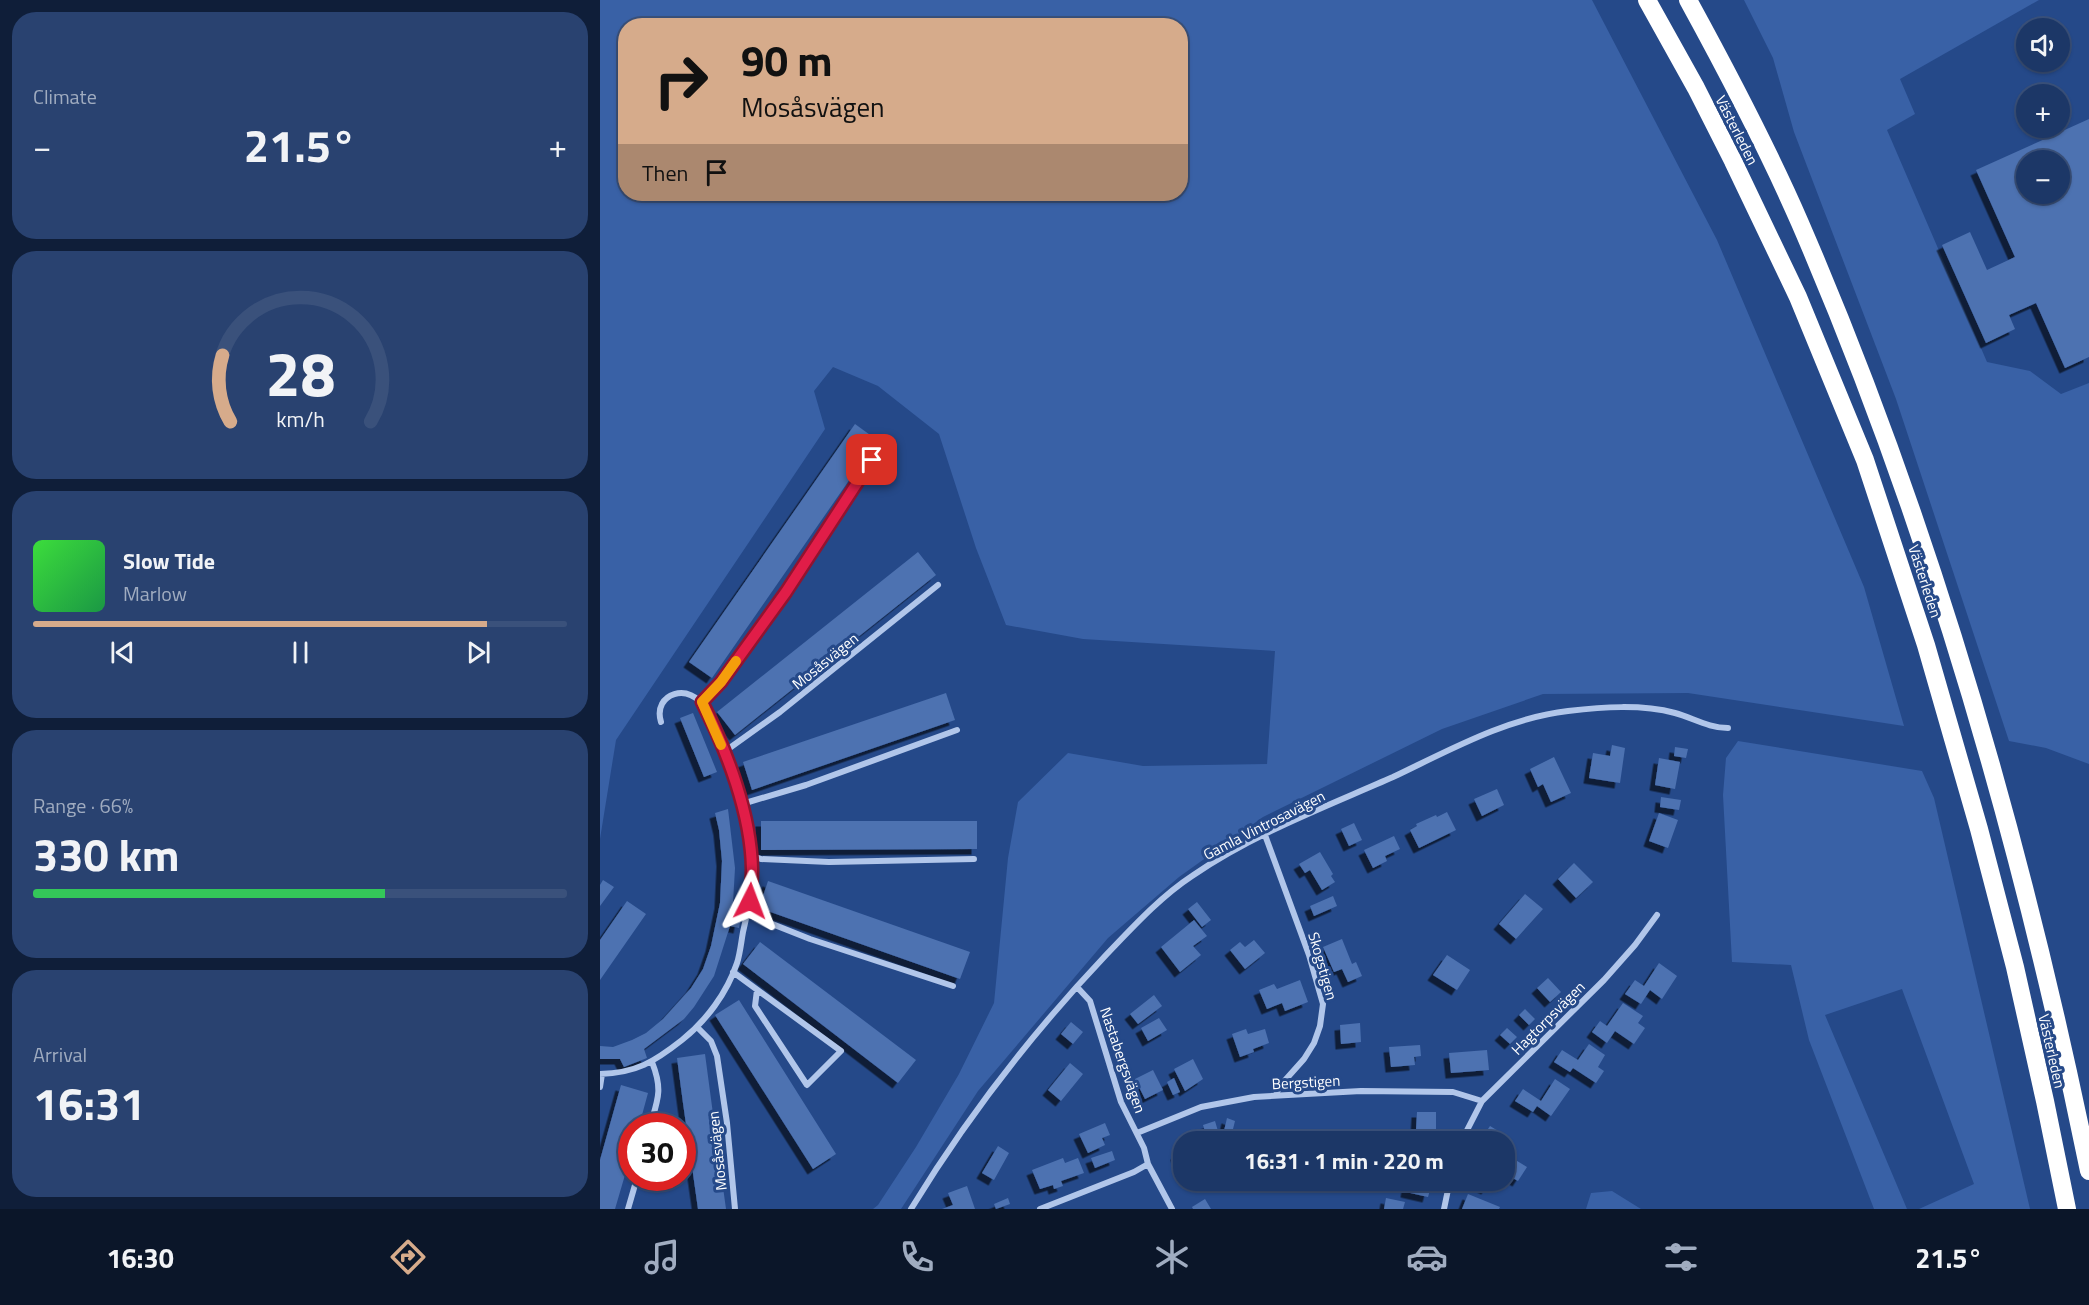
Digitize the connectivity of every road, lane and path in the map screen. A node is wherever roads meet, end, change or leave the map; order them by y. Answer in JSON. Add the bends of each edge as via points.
{"nodes":[{"id":1,"x":1634,"y":0,"type":"edge"},
{"id":2,"x":1647,"y":0,"type":"edge"},
{"id":3,"x":1689,"y":1,"type":"edge"},
{"id":4,"x":1673,"y":47,"type":"junction"},
{"id":5,"x":872,"y":460,"type":"dead end"},
{"id":6,"x":938,"y":585,"type":"dead end"},
{"id":7,"x":702,"y":702,"type":"junction"},
{"id":8,"x":661,"y":722,"type":"dead end"},
{"id":9,"x":1728,"y":728,"type":"dead end"},
{"id":10,"x":957,"y":730,"type":"dead end"},
{"id":11,"x":724,"y":752,"type":"junction"},
{"id":12,"x":742,"y":804,"type":"junction"},
{"id":13,"x":1265,"y":835,"type":"junction"},
{"id":14,"x":750,"y":855,"type":"junction"},
{"id":15,"x":974,"y":859,"type":"dead end"},
{"id":16,"x":747,"y":914,"type":"junction"},
{"id":17,"x":1657,"y":915,"type":"dead end"},
{"id":18,"x":733,"y":972,"type":"junction"},
{"id":19,"x":953,"y":986,"type":"dead end"},
{"id":20,"x":1077,"y":987,"type":"junction"},
{"id":21,"x":757,"y":990,"type":"junction"},
{"id":22,"x":697,"y":1027,"type":"junction"},
{"id":23,"x":652,"y":1062,"type":"junction"},
{"id":24,"x":601,"y":1074,"type":"edge"},
{"id":25,"x":600,"y":1087,"type":"edge"},
{"id":26,"x":1276,"y":1095,"type":"junction"},
{"id":27,"x":1482,"y":1101,"type":"junction"},
{"id":28,"x":654,"y":1113,"type":"edge"},
{"id":29,"x":1467,"y":1131,"type":"edge"},
{"id":30,"x":1137,"y":1133,"type":"junction"},
{"id":31,"x":1148,"y":1164,"type":"junction"},
{"id":32,"x":2089,"y":1171,"type":"edge"},
{"id":33,"x":633,"y":1191,"type":"edge"},
{"id":34,"x":1448,"y":1191,"type":"edge"},
{"id":35,"x":628,"y":1209,"type":"edge"},
{"id":36,"x":735,"y":1209,"type":"edge"},
{"id":37,"x":911,"y":1209,"type":"edge"},
{"id":38,"x":1040,"y":1209,"type":"edge"},
{"id":39,"x":1172,"y":1209,"type":"edge"},
{"id":40,"x":1444,"y":1209,"type":"edge"},
{"id":41,"x":2067,"y":1209,"type":"edge"}],
"edges":[{"from":1,"to":4,"type":"highway","via":[[1649,23]]},
{"from":2,"to":4,"type":"highway","name":"Västerleden"},
{"from":3,"to":32,"type":"highway","name":"Västerleden","via":[[1799,220],[1919,528],[1997,779],[2051,994]]},
{"from":4,"to":41,"type":"highway","name":"Västerleden","via":[[1734,161],[1814,333],[1865,460],[1965,779],[2015,967]]},
{"from":5,"to":7,"type":"street","via":[[786,592]]},
{"from":6,"to":11,"type":"street","name":"Mosåsvägen"},
{"from":7,"to":8,"type":"street","via":[[688,694],[674,693],[660,710]]},
{"from":7,"to":11,"type":"street"},
{"from":9,"to":13,"type":"street","name":"Gamla Vintrosavägen","via":[[1650,708],[1603,708],[1537,716],[1477,738]]},
{"from":10,"to":12,"type":"street"},
{"from":11,"to":12,"type":"street"},
{"from":12,"to":14,"type":"street"},
{"from":13,"to":20,"type":"street","name":"Gamla Vintrosavägen","via":[[1190,877],[1129,932]]},
{"from":13,"to":26,"type":"street","name":"Skogstigen","via":[[1323,1004],[1314,1043]]},
{"from":14,"to":15,"type":"street","via":[[761,859],[829,862]]},
{"from":14,"to":16,"type":"street"},
{"from":16,"to":18,"type":"street"},
{"from":16,"to":19,"type":"street"},
{"from":17,"to":27,"type":"street","name":"Hagtorpsvägen","via":[[1604,980]]},
{"from":18,"to":21,"type":"street"},
{"from":18,"to":22,"type":"street","via":[[717,1002]]},
{"from":20,"to":30,"type":"street","name":"Nastabergsvägen","via":[[1090,1001],[1121,1102]]},
{"from":20,"to":37,"type":"street","name":"Gamla Vintrosavägen","via":[[965,1128]]},
{"from":21,"to":21,"type":"street","via":[[841,1051],[807,1085],[755,1006]]},
{"from":22,"to":23,"type":"street"},
{"from":22,"to":36,"type":"street","name":"Mosåsvägen","via":[[711,1041],[717,1056],[728,1123]]},
{"from":23,"to":24,"type":"street","via":[[637,1069]]},
{"from":23,"to":28,"type":"street","via":[[660,1084]]},
{"from":24,"to":25,"type":"street"},
{"from":26,"to":27,"type":"street","name":"Bergstigen","via":[[1453,1092]]},
{"from":26,"to":30,"type":"street","name":"Bergstigen","via":[[1201,1107]]},
{"from":27,"to":29,"type":"street","name":"Hagtorpsvägen"},
{"from":30,"to":31,"type":"street","name":"Nastabergsvägen"},
{"from":31,"to":38,"type":"street"},
{"from":31,"to":39,"type":"street","name":"Nastabergsvägen"},
{"from":33,"to":35,"type":"street"},
{"from":34,"to":40,"type":"street"}]}
